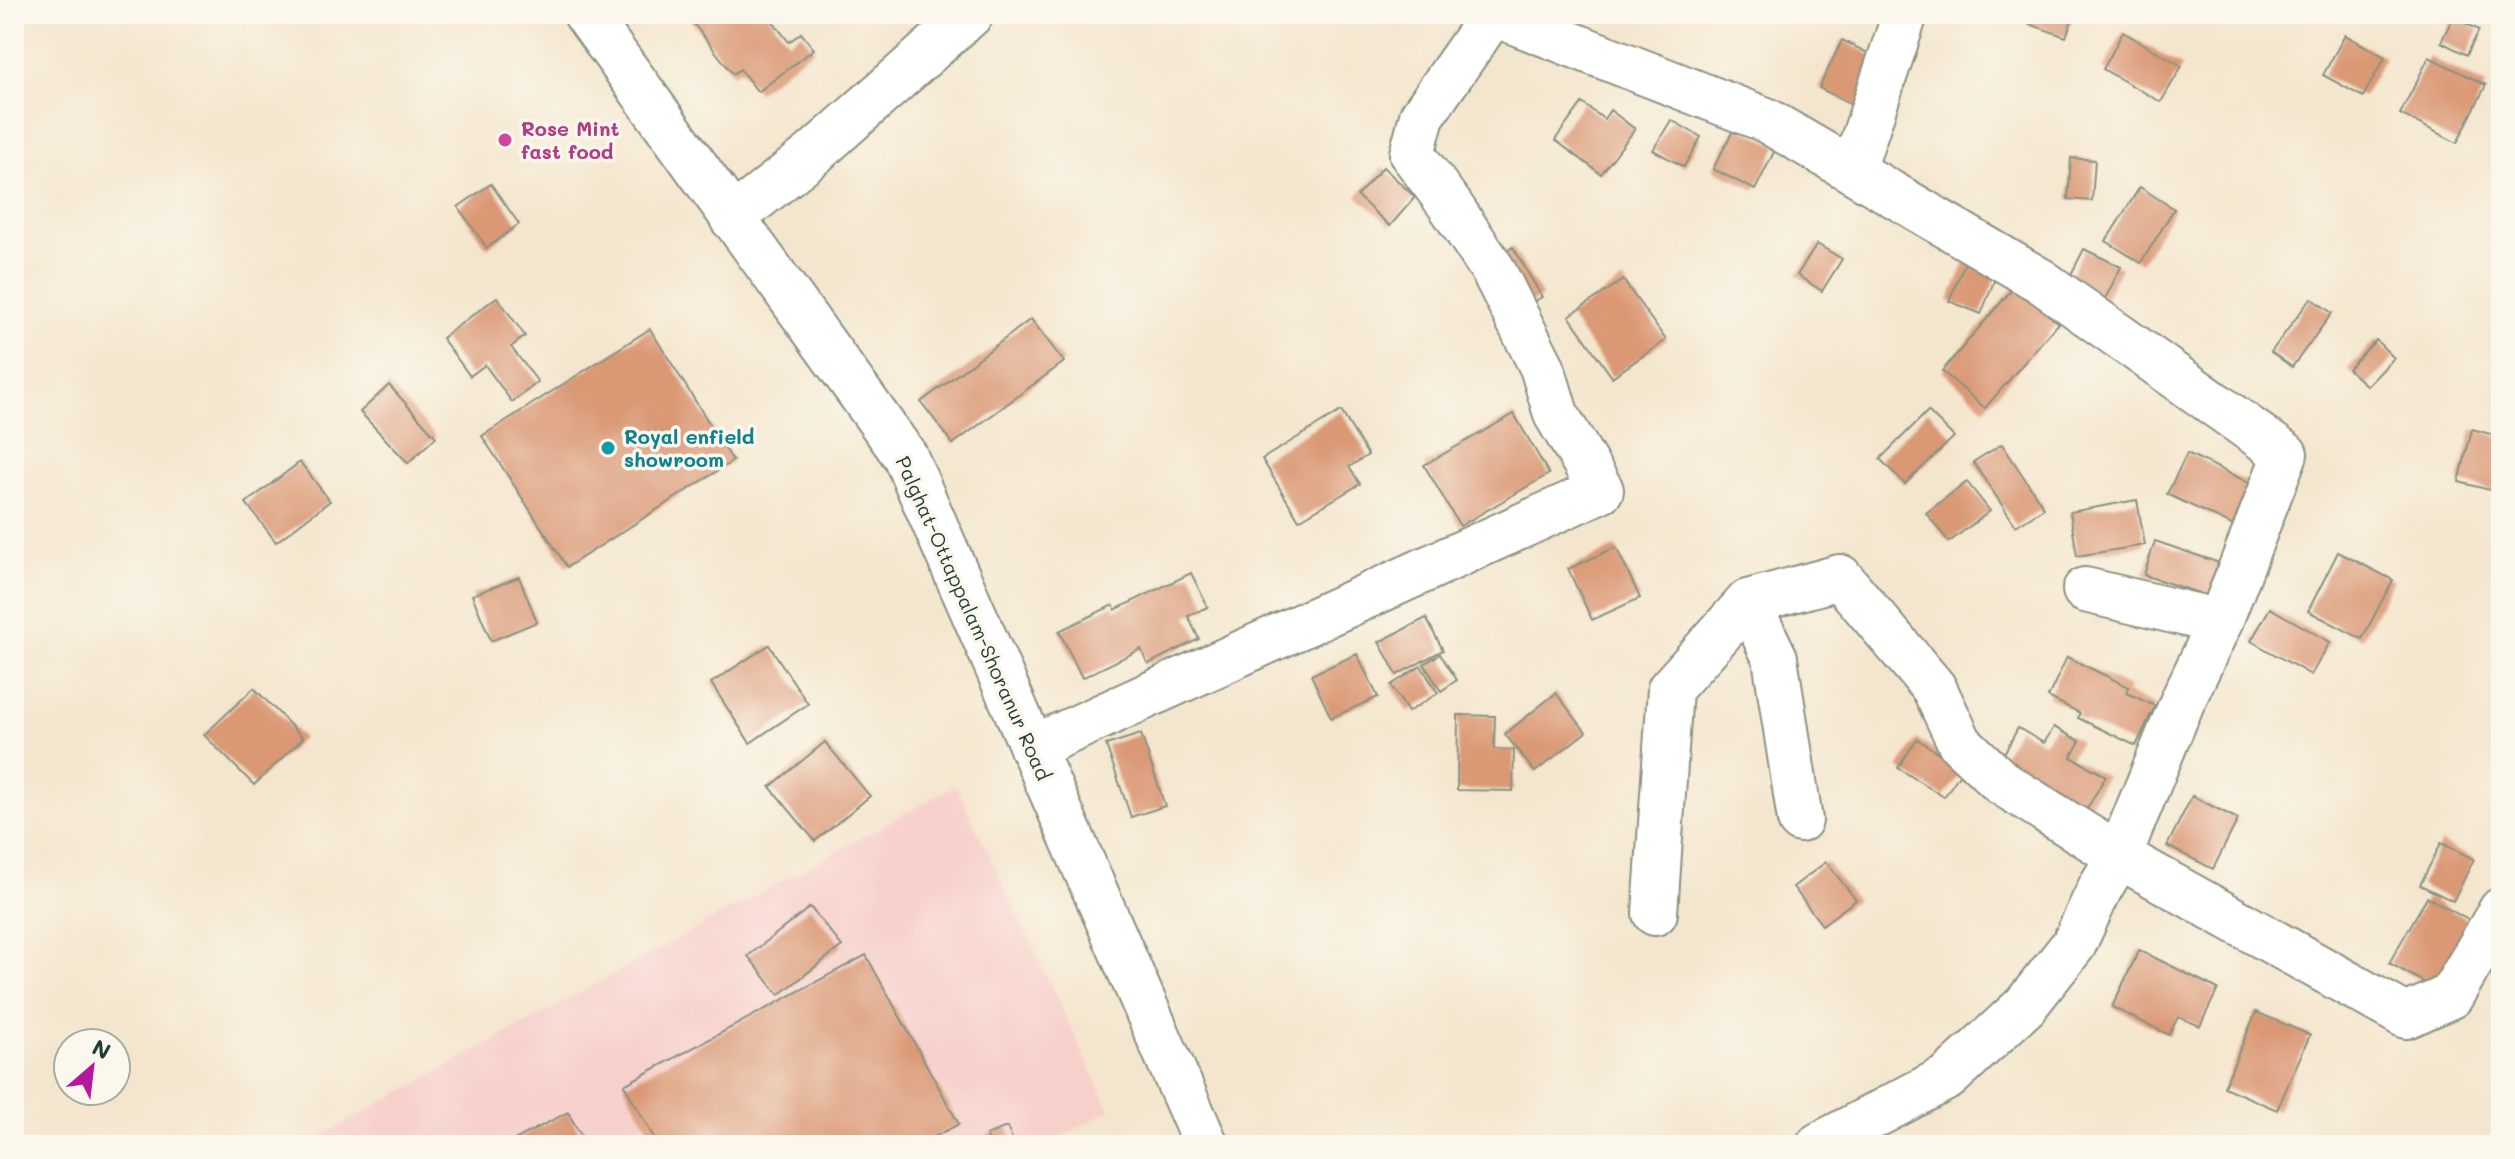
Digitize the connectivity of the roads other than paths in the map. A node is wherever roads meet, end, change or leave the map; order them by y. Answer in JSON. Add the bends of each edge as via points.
{"nodes":[{"id":1,"x":586,"y":14,"type":"edge"},
{"id":2,"x":971,"y":14,"type":"edge"},
{"id":3,"x":1494,"y":14,"type":"edge"},
{"id":4,"x":1905,"y":14,"type":"edge"},
{"id":5,"x":1853,"y":170,"type":"junction"},
{"id":6,"x":732,"y":218,"type":"junction"},
{"id":7,"x":2085,"y":590,"type":"dead end"},
{"id":8,"x":1748,"y":602,"type":"junction"},
{"id":9,"x":2220,"y":622,"type":"junction"},
{"id":10,"x":1032,"y":748,"type":"junction"},
{"id":11,"x":1800,"y":820,"type":"dead end"},
{"id":12,"x":2119,"y":856,"type":"junction"},
{"id":13,"x":2501,"y":910,"type":"edge"},
{"id":14,"x":1655,"y":913,"type":"dead end"},
{"id":15,"x":1206,"y":1145,"type":"edge"},
{"id":16,"x":1819,"y":1145,"type":"edge"}],
"edges":[{"from":1,"to":6,"type":"street","name":"Palghat-Ottappalam-Shoranur Road"},
{"from":2,"to":6,"type":"street"},
{"from":3,"to":5,"type":"street","via":[[1766,120]]},
{"from":3,"to":10,"type":"street","via":[[1422,116],[1412,154],[1493,270],[1542,367],[1556,414],[1601,490]]},
{"from":4,"to":5,"type":"street"},
{"from":5,"to":9,"type":"street","via":[[2041,281],[2285,454]]},
{"from":6,"to":10,"type":"street","name":"Palghat-Ottappalam-Shoranur Road","via":[[905,456]]},
{"from":7,"to":9,"type":"street"},
{"from":8,"to":11,"type":"street","via":[[1775,658]]},
{"from":8,"to":12,"type":"street","via":[[1840,577],[1934,688],[1960,743],[2002,783]]},
{"from":8,"to":14,"type":"street","via":[[1670,689]]},
{"from":9,"to":12,"type":"street"},
{"from":10,"to":15,"type":"street","name":"Palghat-Ottappalam-Shoranur Road"},
{"from":12,"to":13,"type":"street","via":[[2406,1016],[2451,996]]},
{"from":12,"to":16,"type":"street","via":[[2074,944],[2025,1006],[1948,1077]]}]}
